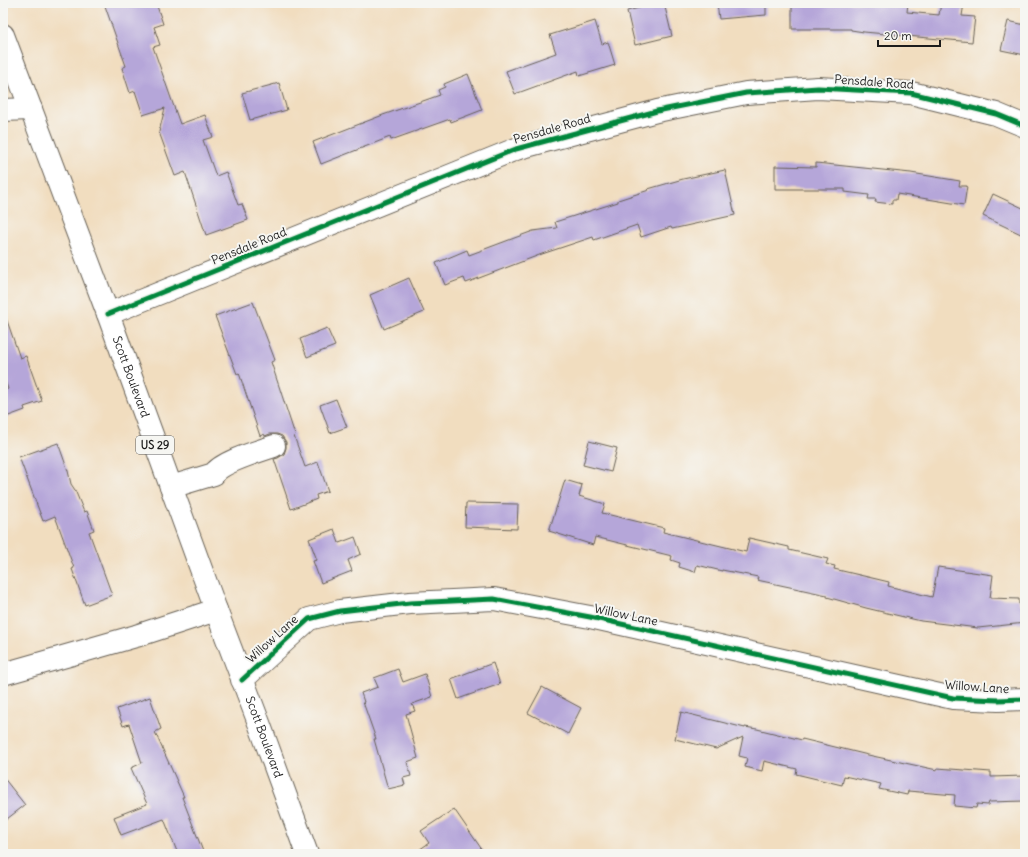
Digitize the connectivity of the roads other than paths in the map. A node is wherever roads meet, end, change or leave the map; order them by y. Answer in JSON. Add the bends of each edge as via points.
{"nodes":[{"id":1,"x":4,"y":38,"type":"edge"},
{"id":2,"x":31,"y":109,"type":"junction"},
{"id":3,"x":3,"y":110,"type":"edge"},
{"id":4,"x":1025,"y":126,"type":"edge"},
{"id":5,"x":108,"y":314,"type":"junction"},
{"id":6,"x":277,"y":451,"type":"dead end"},
{"id":7,"x":171,"y":487,"type":"junction"},
{"id":8,"x":216,"y":610,"type":"junction"},
{"id":9,"x":3,"y":674,"type":"edge"},
{"id":10,"x":242,"y":680,"type":"junction"},
{"id":11,"x":1025,"y":699,"type":"edge"},
{"id":12,"x":307,"y":854,"type":"edge"}],
"edges":[{"from":1,"to":2,"type":"main road","name":"Scott Boulevard","number":"US 29"},
{"from":2,"to":3,"type":"main road"},
{"from":2,"to":5,"type":"main road","name":"Scott Boulevard","number":"US 29"},
{"from":4,"to":5,"type":"main road","name":"Pensdale Road","via":[[996,114],[911,93],[818,88],[746,93],[657,111],[516,149]]},
{"from":5,"to":7,"type":"main road","name":"Scott Boulevard","number":"US 29"},
{"from":6,"to":7,"type":"main road","via":[[228,463],[214,474]]},
{"from":7,"to":8,"type":"main road","name":"Scott Boulevard","number":"US 29"},
{"from":8,"to":9,"type":"main road"},
{"from":8,"to":10,"type":"main road","name":"Scott Boulevard","number":"US 29"},
{"from":10,"to":11,"type":"main road","name":"Willow Lane","via":[[309,619],[340,611],[410,603],[494,599],[590,617],[953,698]]},
{"from":10,"to":12,"type":"main road","name":"Scott Boulevard","number":"US 29"}]}
